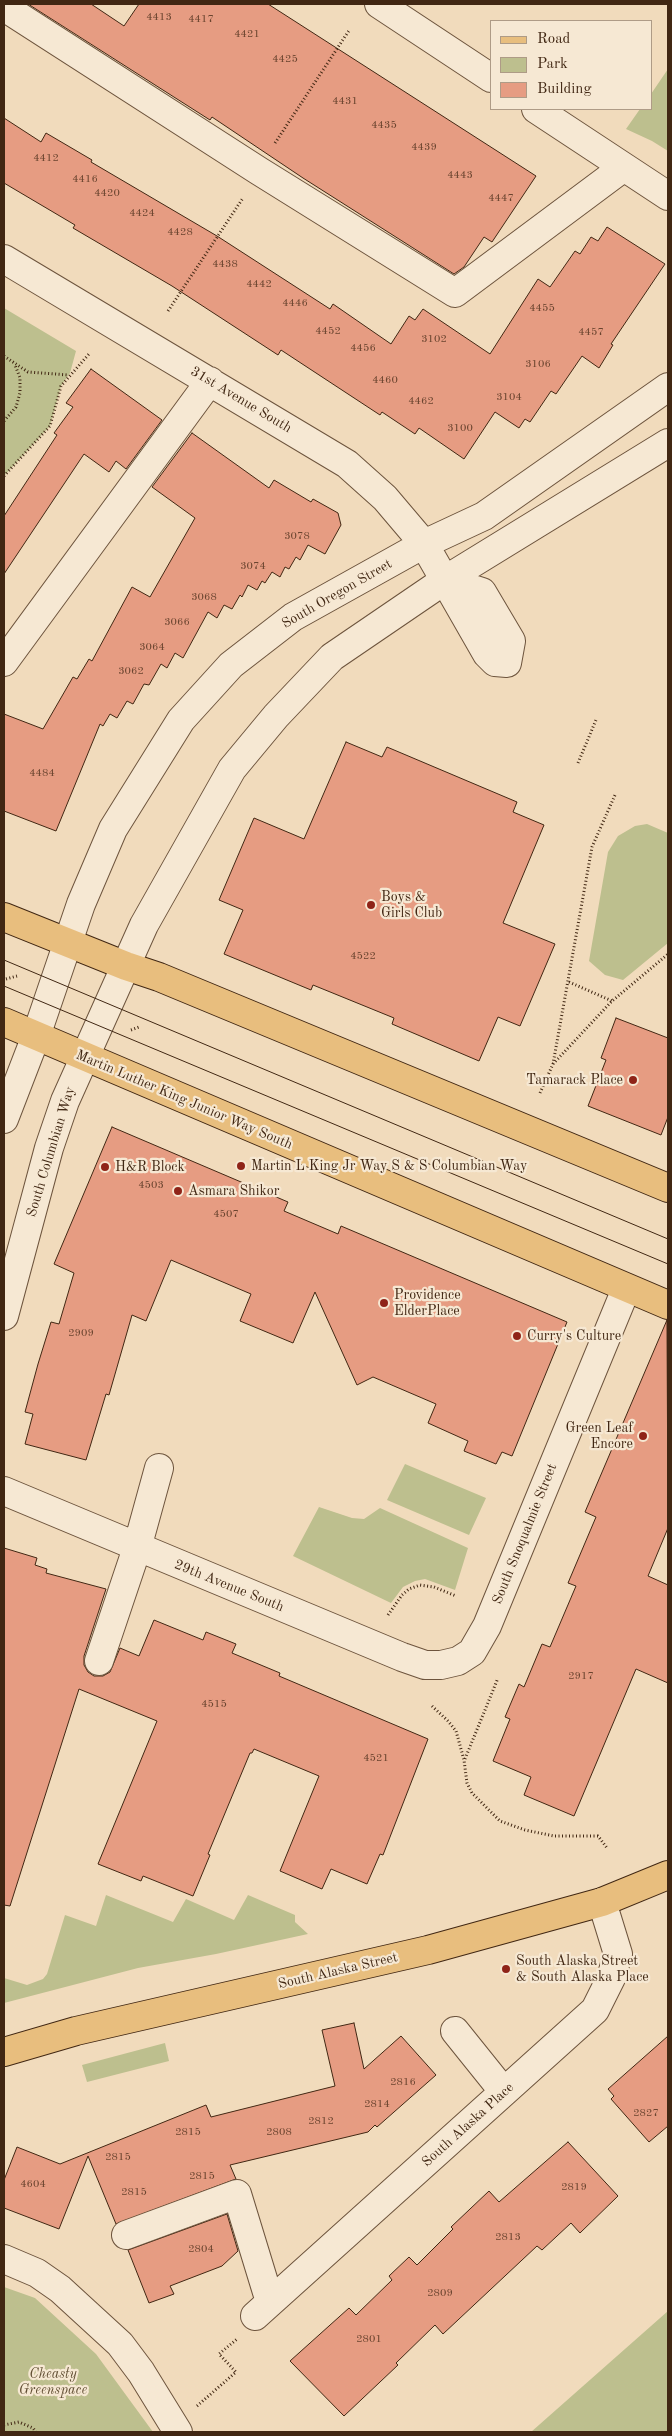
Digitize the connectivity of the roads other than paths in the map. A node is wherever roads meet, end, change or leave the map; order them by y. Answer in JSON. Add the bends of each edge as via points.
{"nodes":[{"id":1,"x":379,"y":4,"type":"edge"},
{"id":2,"x":4,"y":7,"type":"edge"},
{"id":3,"x":490,"y":77,"type":"edge"},
{"id":4,"x":538,"y":110,"type":"edge"},
{"id":5,"x":624,"y":167,"type":"junction"},
{"id":6,"x":668,"y":196,"type":"edge"},
{"id":7,"x":4,"y":259,"type":"edge"},
{"id":8,"x":210,"y":381,"type":"junction"},
{"id":9,"x":668,"y":387,"type":"edge"},
{"id":10,"x":668,"y":443,"type":"edge"},
{"id":11,"x":424,"y":544,"type":"junction"},
{"id":12,"x":445,"y":580,"type":"junction"},
{"id":13,"x":4,"y":662,"type":"edge"},
{"id":14,"x":4,"y":917,"type":"edge"},
{"id":15,"x":68,"y":942,"type":"junction"},
{"id":16,"x":126,"y":966,"type":"junction"},
{"id":17,"x":4,"y":1022,"type":"edge"},
{"id":18,"x":36,"y":1036,"type":"junction"},
{"id":19,"x":84,"y":1058,"type":"junction"},
{"id":20,"x":4,"y":1118,"type":"edge"},
{"id":21,"x":668,"y":1188,"type":"edge"},
{"id":22,"x":626,"y":1289,"type":"junction"},
{"id":23,"x":668,"y":1305,"type":"edge"},
{"id":24,"x":4,"y":1316,"type":"edge"},
{"id":25,"x":159,"y":1468,"type":"dead end"},
{"id":26,"x":4,"y":1491,"type":"edge"},
{"id":27,"x":137,"y":1548,"type":"junction"},
{"id":28,"x":99,"y":1661,"type":"dead end"},
{"id":29,"x":458,"y":1661,"type":"joint"},
{"id":30,"x":668,"y":1875,"type":"edge"},
{"id":31,"x":602,"y":1902,"type":"junction"},
{"id":32,"x":455,"y":2030,"type":"dead end"},
{"id":33,"x":4,"y":2052,"type":"edge"},
{"id":34,"x":504,"y":2092,"type":"junction"},
{"id":35,"x":126,"y":2235,"type":"dead end"},
{"id":36,"x":4,"y":2259,"type":"edge"},
{"id":37,"x":178,"y":2432,"type":"edge"}],
"edges":[{"from":1,"to":3,"type":"street"},
{"from":2,"to":5,"type":"street","via":[[259,172],[455,293]]},
{"from":4,"to":5,"type":"street"},
{"from":5,"to":6,"type":"street"},
{"from":7,"to":8,"type":"street","name":"31st Avenue South"},
{"from":8,"to":11,"type":"street","name":"31st Avenue South","via":[[347,464],[385,498]]},
{"from":8,"to":13,"type":"street"},
{"from":9,"to":11,"type":"street","name":"South Oregon Street","via":[[484,516]]},
{"from":10,"to":12,"type":"street"},
{"from":11,"to":12,"type":"street","name":"31st Avenue South"},
{"from":11,"to":15,"type":"street","name":"South Oregon Street","via":[[293,617],[231,665],[181,720],[113,829]]},
{"from":12,"to":16,"type":"street","via":[[332,657],[238,761],[144,925]]},
{"from":14,"to":15,"type":"main road"},
{"from":15,"to":16,"type":"main road"},
{"from":15,"to":18,"type":"street"},
{"from":16,"to":19,"type":"street","name":"South Columbian Way"},
{"from":16,"to":21,"type":"main road","via":[[160,977]]},
{"from":17,"to":18,"type":"main road","name":"Martin Luther King Junior Way South"},
{"from":18,"to":19,"type":"main road","name":"Martin Luther King Junior Way South"},
{"from":18,"to":20,"type":"street"},
{"from":19,"to":22,"type":"main road","name":"Martin Luther King Junior Way South"},
{"from":19,"to":24,"type":"street","name":"South Columbian Way","via":[[65,1101],[50,1148]]},
{"from":22,"to":23,"type":"main road","name":"Martin Luther King Junior Way South"},
{"from":22,"to":29,"type":"street","name":"South Snoqualmie Street","via":[[487,1626],[472,1652]]},
{"from":25,"to":27,"type":"street"},
{"from":26,"to":27,"type":"street","name":"29th Avenue South"},
{"from":27,"to":28,"type":"street"},
{"from":27,"to":29,"type":"street","name":"29th Avenue South","via":[[425,1665]]},
{"from":30,"to":31,"type":"main road","name":"South Alaska Street"},
{"from":31,"to":33,"type":"main road","name":"South Alaska Street","via":[[428,1950],[76,2031]]},
{"from":31,"to":34,"type":"street","name":"South Alaska Place","via":[[618,1954],[594,2010]]},
{"from":32,"to":34,"type":"street"},
{"from":34,"to":35,"type":"street","name":"South Alaska Place","via":[[255,2318],[237,2194]]},
{"from":36,"to":37,"type":"street","via":[[36,2272],[60,2289],[120,2344]]}]}
